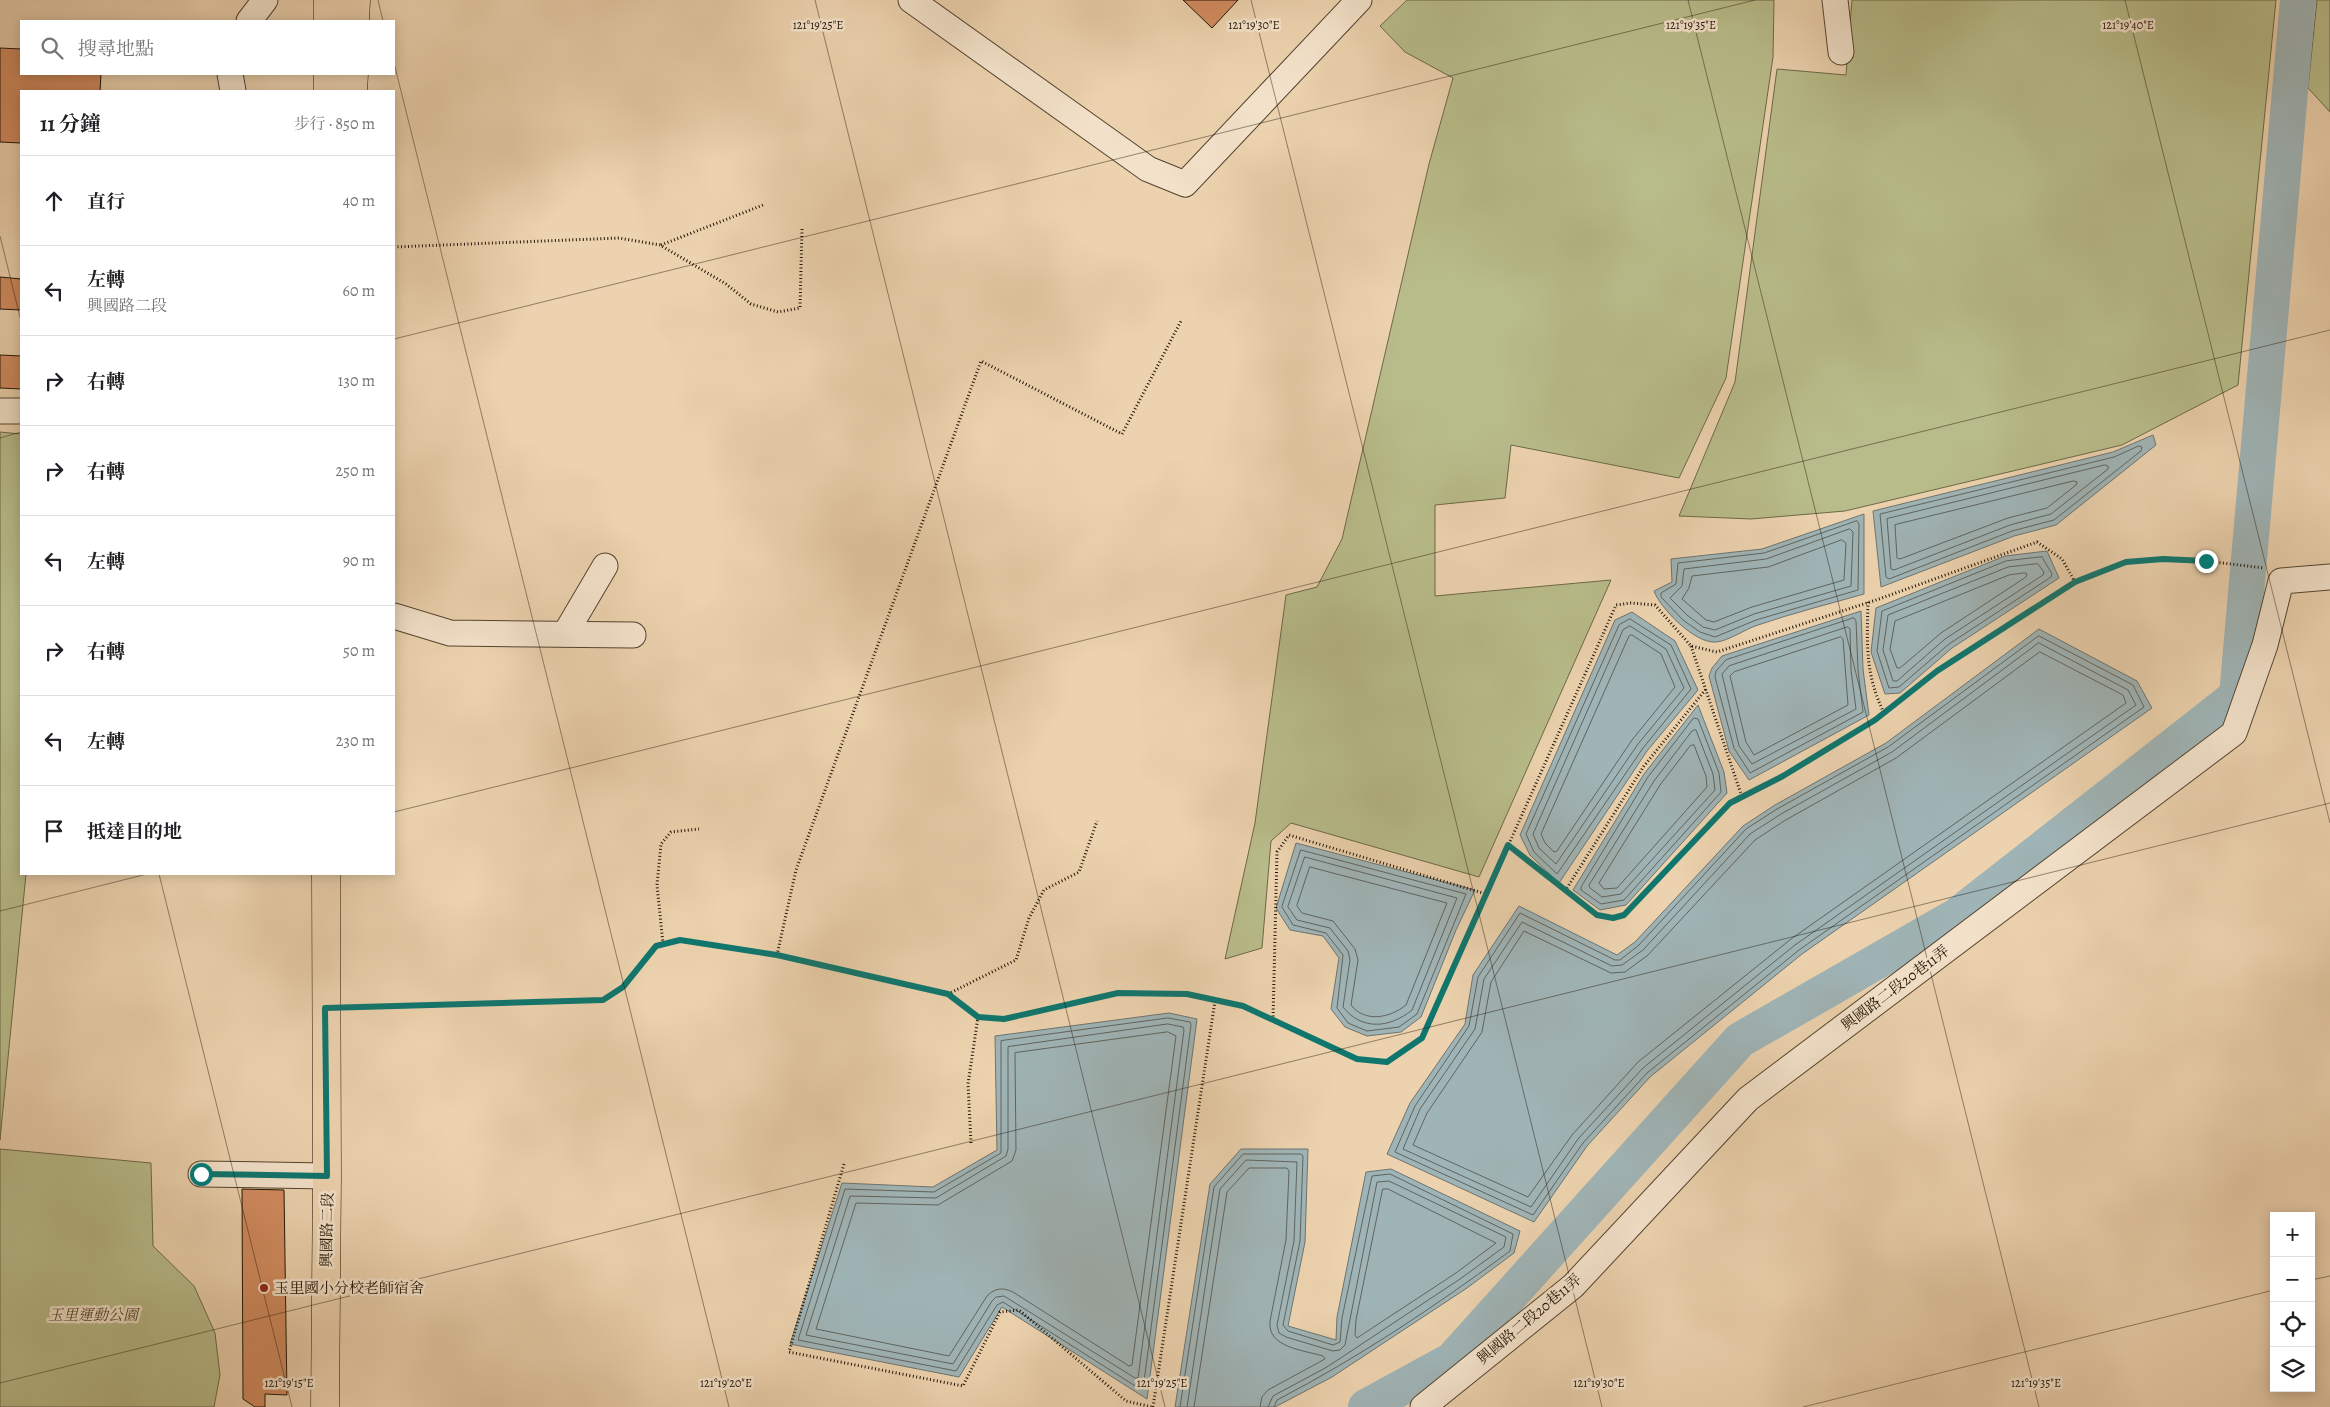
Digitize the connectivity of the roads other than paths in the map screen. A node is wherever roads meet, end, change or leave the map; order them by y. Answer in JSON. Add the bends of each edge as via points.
{"nodes":[{"id":1,"x":265,"y":0,"type":"edge"},
{"id":2,"x":328,"y":0,"type":"edge"},
{"id":3,"x":356,"y":0,"type":"edge"},
{"id":4,"x":911,"y":0,"type":"edge"},
{"id":5,"x":1359,"y":0,"type":"edge"},
{"id":6,"x":1835,"y":0,"type":"edge"},
{"id":7,"x":250,"y":20,"type":"edge"},
{"id":8,"x":328,"y":20,"type":"edge"},
{"id":9,"x":355,"y":20,"type":"edge"},
{"id":10,"x":1841,"y":52,"type":"dead end"},
{"id":11,"x":230,"y":75,"type":"edge"},
{"id":12,"x":328,"y":75,"type":"edge"},
{"id":13,"x":354,"y":75,"type":"edge"},
{"id":14,"x":233,"y":90,"type":"edge"},
{"id":15,"x":328,"y":90,"type":"edge"},
{"id":16,"x":353,"y":90,"type":"edge"},
{"id":17,"x":0,"y":411,"type":"edge"},
{"id":18,"x":20,"y":411,"type":"edge"},
{"id":19,"x":605,"y":566,"type":"dead end"},
{"id":20,"x":2330,"y":577,"type":"edge"},
{"id":21,"x":395,"y":616,"type":"edge"},
{"id":22,"x":565,"y":634,"type":"junction"},
{"id":23,"x":633,"y":635,"type":"dead end"},
{"id":24,"x":326,"y":875,"type":"edge"},
{"id":25,"x":344,"y":875,"type":"edge"},
{"id":26,"x":201,"y":1174,"type":"dead end"},
{"id":27,"x":327,"y":1176,"type":"junction"},
{"id":28,"x":325,"y":1407,"type":"edge"},
{"id":29,"x":343,"y":1407,"type":"edge"},
{"id":30,"x":1424,"y":1407,"type":"edge"}],
"edges":[{"from":1,"to":7,"type":"lane"},
{"from":2,"to":8,"type":"main road"},
{"from":3,"to":9,"type":"main road"},
{"from":4,"to":5,"type":"lane","via":[[1148,169],[1185,184]]},
{"from":6,"to":10,"type":"lane"},
{"from":11,"to":14,"type":"lane"},
{"from":12,"to":15,"type":"main road"},
{"from":13,"to":16,"type":"main road"},
{"from":17,"to":18,"type":"lane"},
{"from":19,"to":22,"type":"lane"},
{"from":20,"to":30,"type":"lane","name":"興國路二段20巷11弄","via":[[2281,581],[2265,645],[2234,733],[1748,1099],[1573,1286]]},
{"from":21,"to":22,"type":"lane","via":[[450,633]]},
{"from":22,"to":23,"type":"lane"},
{"from":24,"to":27,"type":"main road","name":"興國路二段"},
{"from":25,"to":29,"type":"main road","name":"興國路二段"},
{"from":26,"to":27,"type":"lane"},
{"from":27,"to":28,"type":"main road","name":"興國路二段"}]}
